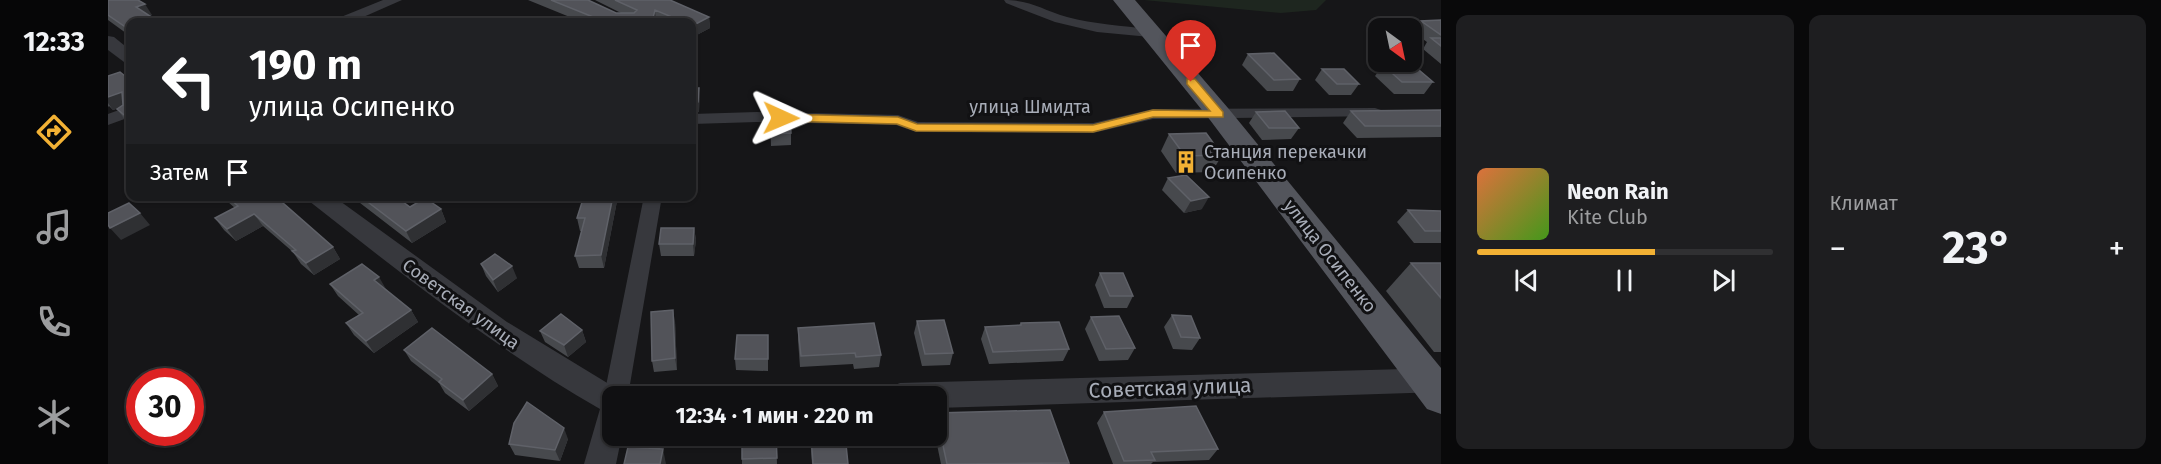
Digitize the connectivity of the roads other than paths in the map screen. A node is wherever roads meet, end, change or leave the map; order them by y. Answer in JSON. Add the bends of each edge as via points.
{"nodes":[{"id":1,"x":395,"y":0,"type":"edge"},
{"id":2,"x":1011,"y":0,"type":"edge"},
{"id":3,"x":1124,"y":0,"type":"edge"},
{"id":4,"x":351,"y":18,"type":"edge"},
{"id":5,"x":1150,"y":33,"type":"junction"},
{"id":6,"x":108,"y":41,"type":"edge"},
{"id":7,"x":126,"y":55,"type":"edge"},
{"id":8,"x":126,"y":113,"type":"edge"},
{"id":9,"x":1389,"y":113,"type":"edge"},
{"id":10,"x":1219,"y":114,"type":"junction"},
{"id":11,"x":696,"y":119,"type":"edge"},
{"id":12,"x":108,"y":120,"type":"edge"},
{"id":13,"x":324,"y":201,"type":"edge"},
{"id":14,"x":652,"y":201,"type":"edge"},
{"id":15,"x":618,"y":386,"type":"edge"},
{"id":16,"x":1436,"y":386,"type":"edge"},
{"id":17,"x":947,"y":395,"type":"edge"},
{"id":18,"x":602,"y":396,"type":"edge"},
{"id":19,"x":604,"y":446,"type":"edge"},
{"id":20,"x":600,"y":464,"type":"edge"}],
"edges":[{"from":1,"to":4,"type":"street"},
{"from":2,"to":5,"type":"street","via":[[1069,22]]},
{"from":3,"to":5,"type":"main road","name":"улица Осипенко"},
{"from":5,"to":10,"type":"main road","name":"улица Осипенко"},
{"from":6,"to":7,"type":"street"},
{"from":8,"to":12,"type":"street"},
{"from":9,"to":10,"type":"street","name":"улица Шмидта"},
{"from":10,"to":11,"type":"street","name":"улица Шмидта","via":[[1153,114],[1093,128],[916,127],[898,120]]},
{"from":10,"to":16,"type":"main road","name":"улица Осипенко"},
{"from":13,"to":18,"type":"street","name":"Советская улица","via":[[504,337]]},
{"from":14,"to":15,"type":"street"},
{"from":16,"to":17,"type":"street","name":"Советская улица"},
{"from":19,"to":20,"type":"street"}]}
